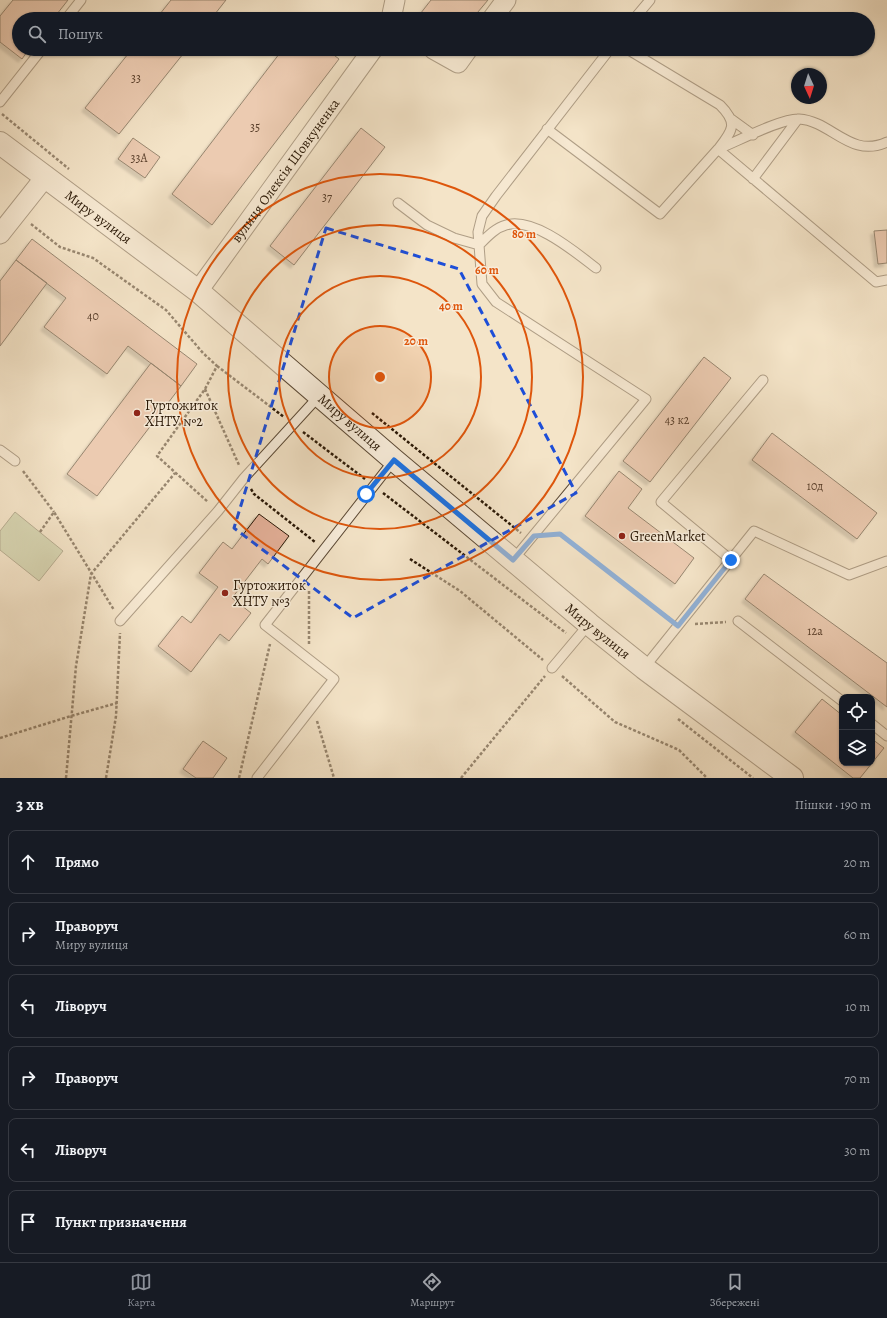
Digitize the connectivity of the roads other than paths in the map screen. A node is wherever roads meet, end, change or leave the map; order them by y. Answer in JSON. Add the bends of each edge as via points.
{"nodes":[{"id":1,"x":81,"y":0,"type":"edge"},
{"id":2,"x":394,"y":0,"type":"edge"},
{"id":3,"x":506,"y":0,"type":"edge"},
{"id":4,"x":650,"y":0,"type":"edge"},
{"id":5,"x":72,"y":12,"type":"edge"},
{"id":6,"x":392,"y":12,"type":"edge"},
{"id":7,"x":497,"y":12,"type":"edge"},
{"id":8,"x":640,"y":12,"type":"edge"},
{"id":9,"x":36,"y":56,"type":"edge"},
{"id":10,"x":369,"y":56,"type":"edge"},
{"id":11,"x":446,"y":56,"type":"edge"},
{"id":12,"x":463,"y":56,"type":"edge"},
{"id":13,"x":605,"y":56,"type":"edge"},
{"id":14,"x":639,"y":56,"type":"edge"},
{"id":15,"x":0,"y":102,"type":"edge"},
{"id":16,"x":731,"y":118,"type":"junction"},
{"id":17,"x":798,"y":119,"type":"junction"},
{"id":18,"x":548,"y":129,"type":"junction"},
{"id":19,"x":753,"y":134,"type":"junction"},
{"id":20,"x":0,"y":142,"type":"edge"},
{"id":21,"x":887,"y":142,"type":"edge"},
{"id":22,"x":718,"y":149,"type":"junction"},
{"id":23,"x":46,"y":176,"type":"junction"},
{"id":24,"x":753,"y":179,"type":"junction"},
{"id":25,"x":398,"y":203,"type":"dead end"},
{"id":26,"x":0,"y":234,"type":"edge"},
{"id":27,"x":479,"y":245,"type":"junction"},
{"id":28,"x":596,"y":268,"type":"dead end"},
{"id":29,"x":887,"y":280,"type":"edge"},
{"id":30,"x":198,"y":292,"type":"junction"},
{"id":31,"x":763,"y":380,"type":"dead end"},
{"id":32,"x":319,"y":396,"type":"junction"},
{"id":33,"x":0,"y":450,"type":"edge"},
{"id":34,"x":394,"y":460,"type":"junction"},
{"id":35,"x":15,"y":461,"type":"road end"},
{"id":36,"x":513,"y":560,"type":"junction"},
{"id":37,"x":731,"y":560,"type":"junction"},
{"id":38,"x":887,"y":561,"type":"edge"},
{"id":39,"x":120,"y":621,"type":"road end"},
{"id":40,"x":738,"y":622,"type":"road end"},
{"id":41,"x":582,"y":632,"type":"junction"},
{"id":42,"x":552,"y":668,"type":"road end"},
{"id":43,"x":644,"y":668,"type":"junction"},
{"id":44,"x":839,"y":699,"type":"edge"},
{"id":45,"x":875,"y":726,"type":"edge"},
{"id":46,"x":887,"y":736,"type":"edge"},
{"id":47,"x":257,"y":778,"type":"edge"},
{"id":48,"x":792,"y":778,"type":"edge"}],
"edges":[{"from":1,"to":5,"type":"lane"},
{"from":2,"to":6,"type":"street"},
{"from":3,"to":7,"type":"street"},
{"from":4,"to":8,"type":"lane"},
{"from":9,"to":15,"type":"lane"},
{"from":10,"to":30,"type":"street","name":"вулиця Олексія Шовкуненка"},
{"from":11,"to":12,"type":"street","via":[[458,63]]},
{"from":13,"to":18,"type":"lane"},
{"from":14,"to":16,"type":"lane","via":[[720,105]]},
{"from":16,"to":19,"type":"lane"},
{"from":16,"to":22,"type":"lane","via":[[730,134]]},
{"from":17,"to":19,"type":"lane","via":[[782,122]]},
{"from":17,"to":21,"type":"lane","via":[[811,122],[852,143],[866,147]]},
{"from":17,"to":24,"type":"lane"},
{"from":18,"to":22,"type":"lane","via":[[660,214]]},
{"from":18,"to":27,"type":"lane","via":[[482,216],[478,232]]},
{"from":19,"to":22,"type":"lane"},
{"from":20,"to":23,"type":"street","name":"Миру вулиця"},
{"from":22,"to":24,"type":"lane"},
{"from":23,"to":26,"type":"street"},
{"from":23,"to":30,"type":"street","name":"Миру вулиця"},
{"from":24,"to":29,"type":"lane","via":[[876,282]]},
{"from":25,"to":27,"type":"lane","via":[[428,225],[454,238]]},
{"from":27,"to":28,"type":"lane","via":[[496,229],[520,224],[537,229],[563,243]]},
{"from":27,"to":36,"type":"lane","via":[[482,284],[496,302],[646,399]]},
{"from":30,"to":32,"type":"street","name":"Миру вулиця"},
{"from":31,"to":37,"type":"lane","via":[[662,502]]},
{"from":32,"to":34,"type":"street","name":"Миру вулиця"},
{"from":32,"to":39,"type":"lane"},
{"from":33,"to":35,"type":"lane"},
{"from":34,"to":36,"type":"street","name":"Миру вулиця"},
{"from":34,"to":47,"type":"lane","via":[[265,625],[334,679]]},
{"from":36,"to":41,"type":"street","name":"Миру вулиця"},
{"from":37,"to":38,"type":"lane","via":[[754,531],[849,575]]},
{"from":37,"to":43,"type":"lane"},
{"from":40,"to":44,"type":"lane"},
{"from":41,"to":42,"type":"lane"},
{"from":41,"to":43,"type":"street","name":"Миру вулиця"},
{"from":43,"to":48,"type":"street","name":"Миру вулиця"},
{"from":45,"to":46,"type":"lane"}]}
